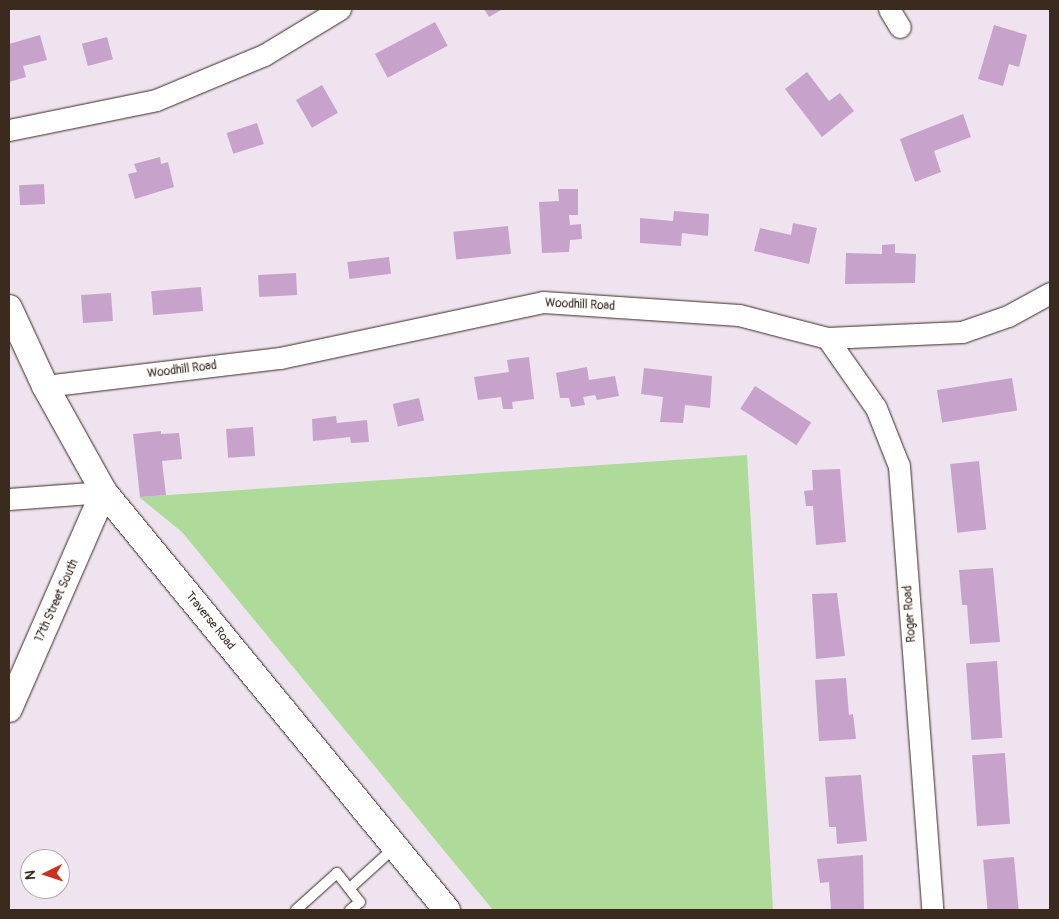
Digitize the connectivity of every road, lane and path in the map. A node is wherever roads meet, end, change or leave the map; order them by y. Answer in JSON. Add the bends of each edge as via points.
{"nodes":[{"id":1,"x":340,"y":9,"type":"edge"},
{"id":2,"x":889,"y":9,"type":"edge"},
{"id":3,"x":900,"y":27,"type":"dead end"},
{"id":4,"x":9,"y":130,"type":"edge"},
{"id":5,"x":1050,"y":293,"type":"edge"},
{"id":6,"x":9,"y":308,"type":"edge"},
{"id":7,"x":827,"y":338,"type":"junction"},
{"id":8,"x":45,"y":386,"type":"junction"},
{"id":9,"x":104,"y":492,"type":"junction"},
{"id":10,"x":9,"y":499,"type":"edge"},
{"id":11,"x":9,"y":709,"type":"edge"},
{"id":12,"x":395,"y":847,"type":"junction"},
{"id":13,"x":350,"y":888,"type":"junction"},
{"id":14,"x":296,"y":910,"type":"edge"},
{"id":15,"x":350,"y":910,"type":"edge"},
{"id":16,"x":447,"y":910,"type":"edge"},
{"id":17,"x":932,"y":910,"type":"edge"}],
"edges":[{"from":1,"to":4,"type":"street","via":[[264,55],[156,100]]},
{"from":2,"to":3,"type":"street"},
{"from":5,"to":7,"type":"street","name":"Woodhill Road","via":[[1008,316],[962,332]]},
{"from":6,"to":8,"type":"street","name":"Traverse Road"},
{"from":7,"to":8,"type":"street","name":"Woodhill Road","via":[[739,314],[542,302],[280,358]]},
{"from":7,"to":17,"type":"street","name":"Roger Road","via":[[876,408],[899,466]]},
{"from":8,"to":9,"type":"street","name":"Traverse Road"},
{"from":9,"to":10,"type":"street"},
{"from":9,"to":11,"type":"street","name":"17th Street South"},
{"from":9,"to":12,"type":"street","name":"Traverse Road"},
{"from":12,"to":13,"type":"lane"},
{"from":12,"to":16,"type":"street","name":"Traverse Road"},
{"from":13,"to":14,"type":"lane","via":[[337,873]]},
{"from":13,"to":15,"type":"lane","via":[[360,902]]}]}
